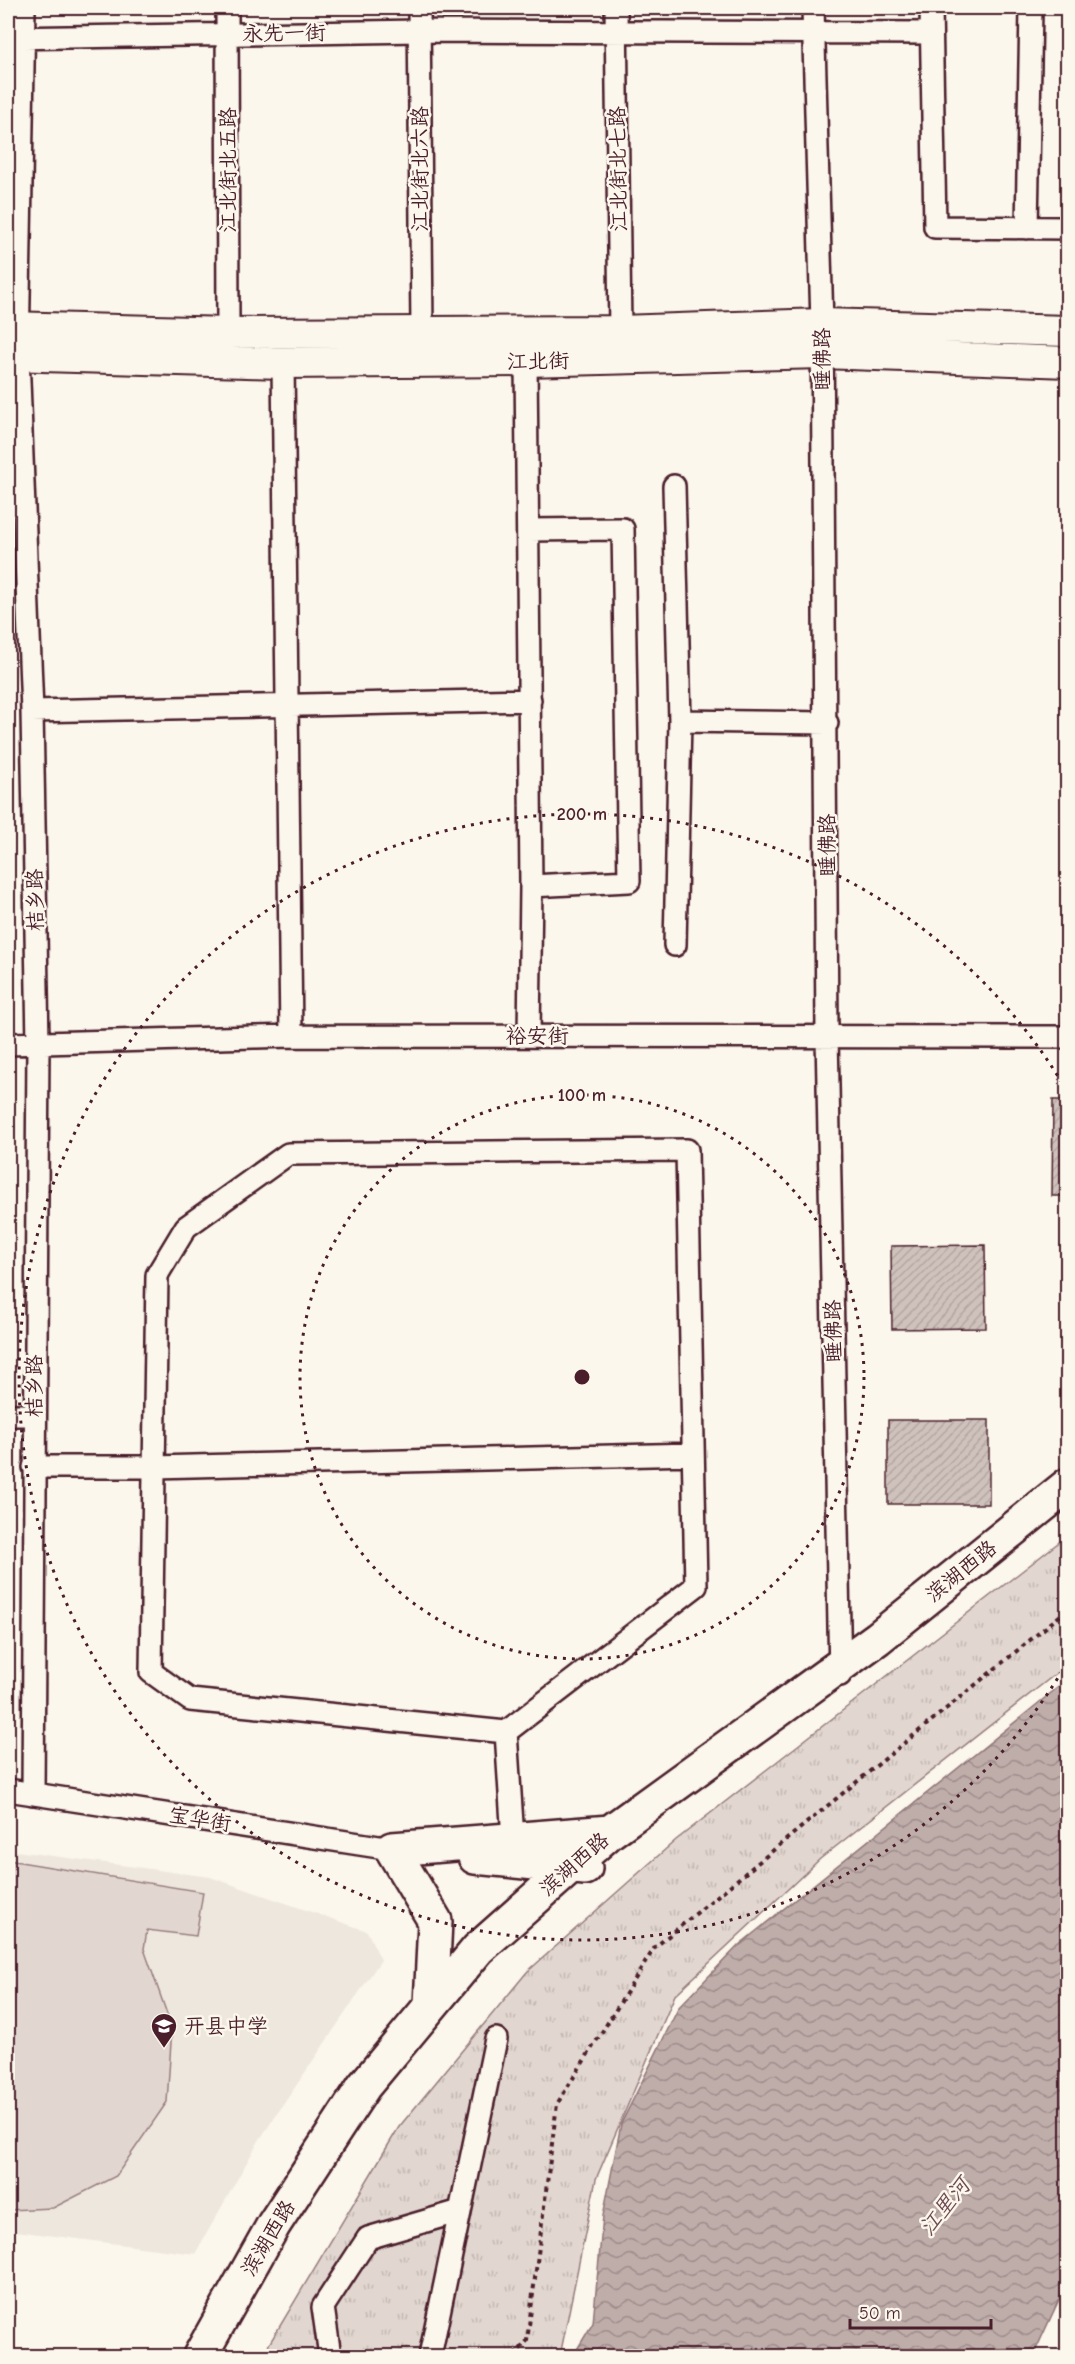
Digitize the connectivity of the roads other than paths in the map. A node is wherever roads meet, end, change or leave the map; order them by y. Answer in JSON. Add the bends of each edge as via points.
{"nodes":[{"id":1,"x":24,"y":8,"type":"edge"},
{"id":2,"x":227,"y":8,"type":"edge"},
{"id":3,"x":419,"y":8,"type":"edge"},
{"id":4,"x":616,"y":8,"type":"edge"},
{"id":5,"x":813,"y":8,"type":"edge"},
{"id":6,"x":932,"y":8,"type":"edge"},
{"id":7,"x":1031,"y":8,"type":"edge"},
{"id":8,"x":419,"y":31,"type":"junction"},
{"id":9,"x":616,"y":31,"type":"junction"},
{"id":10,"x":813,"y":33,"type":"junction"},
{"id":11,"x":931,"y":33,"type":"junction"},
{"id":12,"x":228,"y":34,"type":"junction"},
{"id":13,"x":15,"y":38,"type":"edge"},
{"id":14,"x":1027,"y":228,"type":"junction"},
{"id":15,"x":1068,"y":228,"type":"edge"},
{"id":16,"x":422,"y":331,"type":"junction"},
{"id":17,"x":620,"y":331,"type":"junction"},
{"id":18,"x":1068,"y":331,"type":"edge"},
{"id":19,"x":228,"y":333,"type":"junction"},
{"id":20,"x":822,"y":339,"type":"junction"},
{"id":21,"x":13,"y":341,"type":"edge"},
{"id":22,"x":526,"y":361,"type":"junction"},
{"id":23,"x":1068,"y":362,"type":"edge"},
{"id":24,"x":283,"y":363,"type":"junction"},
{"id":25,"x":674,"y":486,"type":"dead end"},
{"id":26,"x":528,"y":530,"type":"junction"},
{"id":27,"x":530,"y":700,"type":"junction"},
{"id":28,"x":289,"y":705,"type":"junction"},
{"id":29,"x":32,"y":711,"type":"junction"},
{"id":30,"x":680,"y":721,"type":"junction"},
{"id":31,"x":827,"y":723,"type":"junction"},
{"id":32,"x":531,"y":886,"type":"junction"},
{"id":33,"x":675,"y":945,"type":"dead end"},
{"id":34,"x":291,"y":1036,"type":"junction"},
{"id":35,"x":529,"y":1036,"type":"junction"},
{"id":36,"x":827,"y":1036,"type":"junction"},
{"id":37,"x":1068,"y":1037,"type":"edge"},
{"id":38,"x":8,"y":1044,"type":"edge"},
{"id":39,"x":38,"y":1044,"type":"junction"},
{"id":40,"x":8,"y":1415,"type":"edge"},
{"id":41,"x":34,"y":1415,"type":"junction"},
{"id":42,"x":693,"y":1454,"type":"junction"},
{"id":43,"x":34,"y":1467,"type":"junction"},
{"id":44,"x":154,"y":1467,"type":"junction"},
{"id":45,"x":1068,"y":1485,"type":"edge"},
{"id":46,"x":1068,"y":1504,"type":"edge"},
{"id":47,"x":839,"y":1674,"type":"junction"},
{"id":48,"x":506,"y":1732,"type":"junction"},
{"id":49,"x":8,"y":1790,"type":"edge"},
{"id":50,"x":33,"y":1794,"type":"junction"},
{"id":51,"x":610,"y":1832,"type":"junction"},
{"id":52,"x":513,"y":1839,"type":"junction"},
{"id":53,"x":392,"y":1849,"type":"junction"},
{"id":54,"x":580,"y":1868,"type":"junction"},
{"id":55,"x":466,"y":1975,"type":"junction"},
{"id":56,"x":431,"y":2006,"type":"junction"},
{"id":57,"x":496,"y":2039,"type":"dead end"},
{"id":58,"x":460,"y":2211,"type":"junction"},
{"id":59,"x":200,"y":2356,"type":"edge"},
{"id":60,"x":218,"y":2356,"type":"edge"},
{"id":61,"x":330,"y":2356,"type":"edge"},
{"id":62,"x":430,"y":2356,"type":"edge"}],
"edges":[{"from":1,"to":13,"type":"street","name":"桔乡路"},
{"from":2,"to":12,"type":"street","name":"江北街北五路"},
{"from":3,"to":8,"type":"street","name":"江北街北六路"},
{"from":4,"to":9,"type":"street","name":"江北街北七路"},
{"from":5,"to":10,"type":"street","name":"睡佛路"},
{"from":6,"to":11,"type":"street"},
{"from":7,"to":14,"type":"street"},
{"from":8,"to":9,"type":"street","name":"永先一街"},
{"from":8,"to":12,"type":"street","name":"永先一街"},
{"from":8,"to":16,"type":"street","name":"江北街北六路"},
{"from":9,"to":10,"type":"street","name":"永先一街"},
{"from":9,"to":17,"type":"street","name":"江北街北七路"},
{"from":10,"to":11,"type":"street","name":"永先一街"},
{"from":10,"to":20,"type":"street","name":"睡佛路"},
{"from":11,"to":14,"type":"street","via":[[935,227]]},
{"from":12,"to":13,"type":"street","name":"永先一街"},
{"from":12,"to":19,"type":"street","name":"江北街北五路"},
{"from":13,"to":21,"type":"street","name":"桔乡路"},
{"from":14,"to":15,"type":"street"},
{"from":16,"to":17,"type":"main road","name":"江北街"},
{"from":16,"to":19,"type":"main road","name":"江北街"},
{"from":17,"to":20,"type":"main road","name":"江北街"},
{"from":18,"to":20,"type":"main road","name":"江北街"},
{"from":19,"to":21,"type":"main road","name":"江北街"},
{"from":20,"to":22,"type":"main road","name":"江北街"},
{"from":20,"to":23,"type":"main road","name":"江北街"},
{"from":20,"to":31,"type":"street","name":"睡佛路"},
{"from":21,"to":24,"type":"main road","name":"江北街"},
{"from":21,"to":29,"type":"street","name":"桔乡路"},
{"from":22,"to":24,"type":"main road","name":"江北街"},
{"from":22,"to":26,"type":"street"},
{"from":24,"to":28,"type":"street"},
{"from":25,"to":30,"type":"street"},
{"from":26,"to":27,"type":"street"},
{"from":26,"to":32,"type":"street","via":[[623,529],[629,881]]},
{"from":27,"to":28,"type":"street"},
{"from":27,"to":32,"type":"street"},
{"from":28,"to":29,"type":"street"},
{"from":28,"to":34,"type":"street"},
{"from":29,"to":39,"type":"street","name":"桔乡路"},
{"from":30,"to":31,"type":"street"},
{"from":30,"to":33,"type":"street"},
{"from":31,"to":36,"type":"street","name":"睡佛路"},
{"from":32,"to":35,"type":"street"},
{"from":34,"to":35,"type":"street","name":"裕安街"},
{"from":34,"to":39,"type":"street","name":"裕安街"},
{"from":35,"to":36,"type":"street","name":"裕安街"},
{"from":36,"to":37,"type":"street","name":"裕安街"},
{"from":36,"to":47,"type":"street","name":"睡佛路"},
{"from":38,"to":39,"type":"street","name":"裕安街"},
{"from":39,"to":41,"type":"street","name":"桔乡路"},
{"from":40,"to":41,"type":"street"},
{"from":41,"to":43,"type":"street","name":"桔乡路"},
{"from":42,"to":44,"type":"street"},
{"from":42,"to":44,"type":"street","via":[[687,1150],[288,1154],[186,1227],[157,1275]]},
{"from":42,"to":48,"type":"street","via":[[696,1586]]},
{"from":43,"to":44,"type":"street"},
{"from":43,"to":50,"type":"street","name":"桔乡路"},
{"from":44,"to":48,"type":"street","via":[[151,1672],[190,1700]]},
{"from":45,"to":47,"type":"main road","name":"滨湖西路"},
{"from":46,"to":47,"type":"main road","name":"滨湖西路","via":[[887,1650]]},
{"from":47,"to":51,"type":"main road","name":"滨湖西路"},
{"from":47,"to":54,"type":"main road","name":"滨湖西路","via":[[619,1843]]},
{"from":48,"to":52,"type":"street"},
{"from":49,"to":50,"type":"street","name":"宝华街"},
{"from":50,"to":53,"type":"street","name":"宝华街"},
{"from":51,"to":52,"type":"main road"},
{"from":51,"to":54,"type":"main road","name":"滨湖西路"},
{"from":52,"to":53,"type":"main road"},
{"from":53,"to":54,"type":"main road"},
{"from":53,"to":55,"type":"main road","via":[[452,1911]]},
{"from":53,"to":56,"type":"main road","via":[[435,1921]]},
{"from":54,"to":55,"type":"main road","name":"滨湖西路","via":[[478,1948]]},
{"from":55,"to":56,"type":"main road","name":"滨湖西路"},
{"from":55,"to":60,"type":"main road","name":"滨湖西路","via":[[376,2095],[286,2231]]},
{"from":56,"to":59,"type":"main road","name":"滨湖西路","via":[[358,2096],[274,2224]]},
{"from":57,"to":58,"type":"street"},
{"from":58,"to":61,"type":"street","via":[[368,2238],[322,2307]]},
{"from":58,"to":62,"type":"street"}]}
